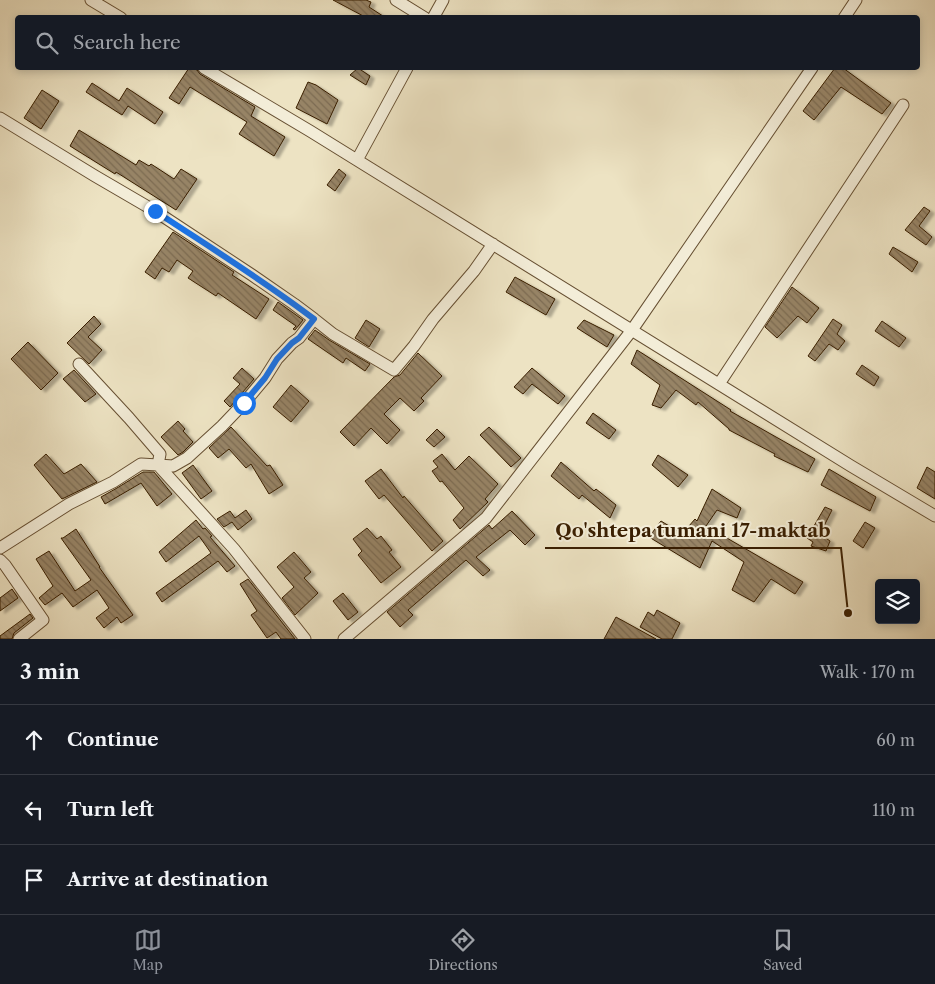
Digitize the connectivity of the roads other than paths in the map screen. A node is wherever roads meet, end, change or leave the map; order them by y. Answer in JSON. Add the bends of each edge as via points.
{"nodes":[{"id":1,"x":91,"y":0,"type":"edge"},
{"id":2,"x":396,"y":0,"type":"edge"},
{"id":3,"x":443,"y":0,"type":"edge"},
{"id":4,"x":856,"y":0,"type":"edge"},
{"id":5,"x":116,"y":15,"type":"edge"},
{"id":6,"x":421,"y":15,"type":"edge"},
{"id":7,"x":436,"y":15,"type":"edge"},
{"id":8,"x":846,"y":15,"type":"edge"},
{"id":9,"x":207,"y":70,"type":"edge"},
{"id":10,"x":406,"y":70,"type":"edge"},
{"id":11,"x":811,"y":70,"type":"edge"},
{"id":12,"x":903,"y":105,"type":"dead end"},
{"id":13,"x":0,"y":118,"type":"edge"},
{"id":14,"x":357,"y":160,"type":"junction"},
{"id":15,"x":493,"y":244,"type":"junction"},
{"id":16,"x":314,"y":319,"type":"junction"},
{"id":17,"x":632,"y":330,"type":"junction"},
{"id":18,"x":79,"y":364,"type":"dead end"},
{"id":19,"x":719,"y":384,"type":"junction"},
{"id":20,"x":158,"y":465,"type":"junction"},
{"id":21,"x":935,"y":516,"type":"edge"},
{"id":22,"x":0,"y":548,"type":"edge"},
{"id":23,"x":0,"y":560,"type":"edge"},
{"id":24,"x":19,"y":639,"type":"edge"},
{"id":25,"x":305,"y":639,"type":"edge"},
{"id":26,"x":344,"y":639,"type":"edge"}],
"edges":[{"from":1,"to":5,"type":"street"},
{"from":2,"to":6,"type":"street"},
{"from":3,"to":7,"type":"street"},
{"from":4,"to":8,"type":"street"},
{"from":9,"to":14,"type":"street"},
{"from":10,"to":14,"type":"street"},
{"from":11,"to":17,"type":"street"},
{"from":12,"to":19,"type":"street"},
{"from":13,"to":16,"type":"street","via":[[155,211]]},
{"from":14,"to":15,"type":"street"},
{"from":15,"to":16,"type":"street","via":[[394,370]]},
{"from":15,"to":17,"type":"street"},
{"from":16,"to":20,"type":"street","via":[[222,426],[187,458],[173,466]]},
{"from":17,"to":19,"type":"street"},
{"from":17,"to":26,"type":"street","via":[[486,518]]},
{"from":18,"to":20,"type":"street","via":[[160,454]]},
{"from":19,"to":21,"type":"street"},
{"from":20,"to":22,"type":"street","via":[[142,464],[69,504]]},
{"from":20,"to":25,"type":"street","via":[[234,550]]},
{"from":23,"to":24,"type":"street","via":[[43,620]]}]}
